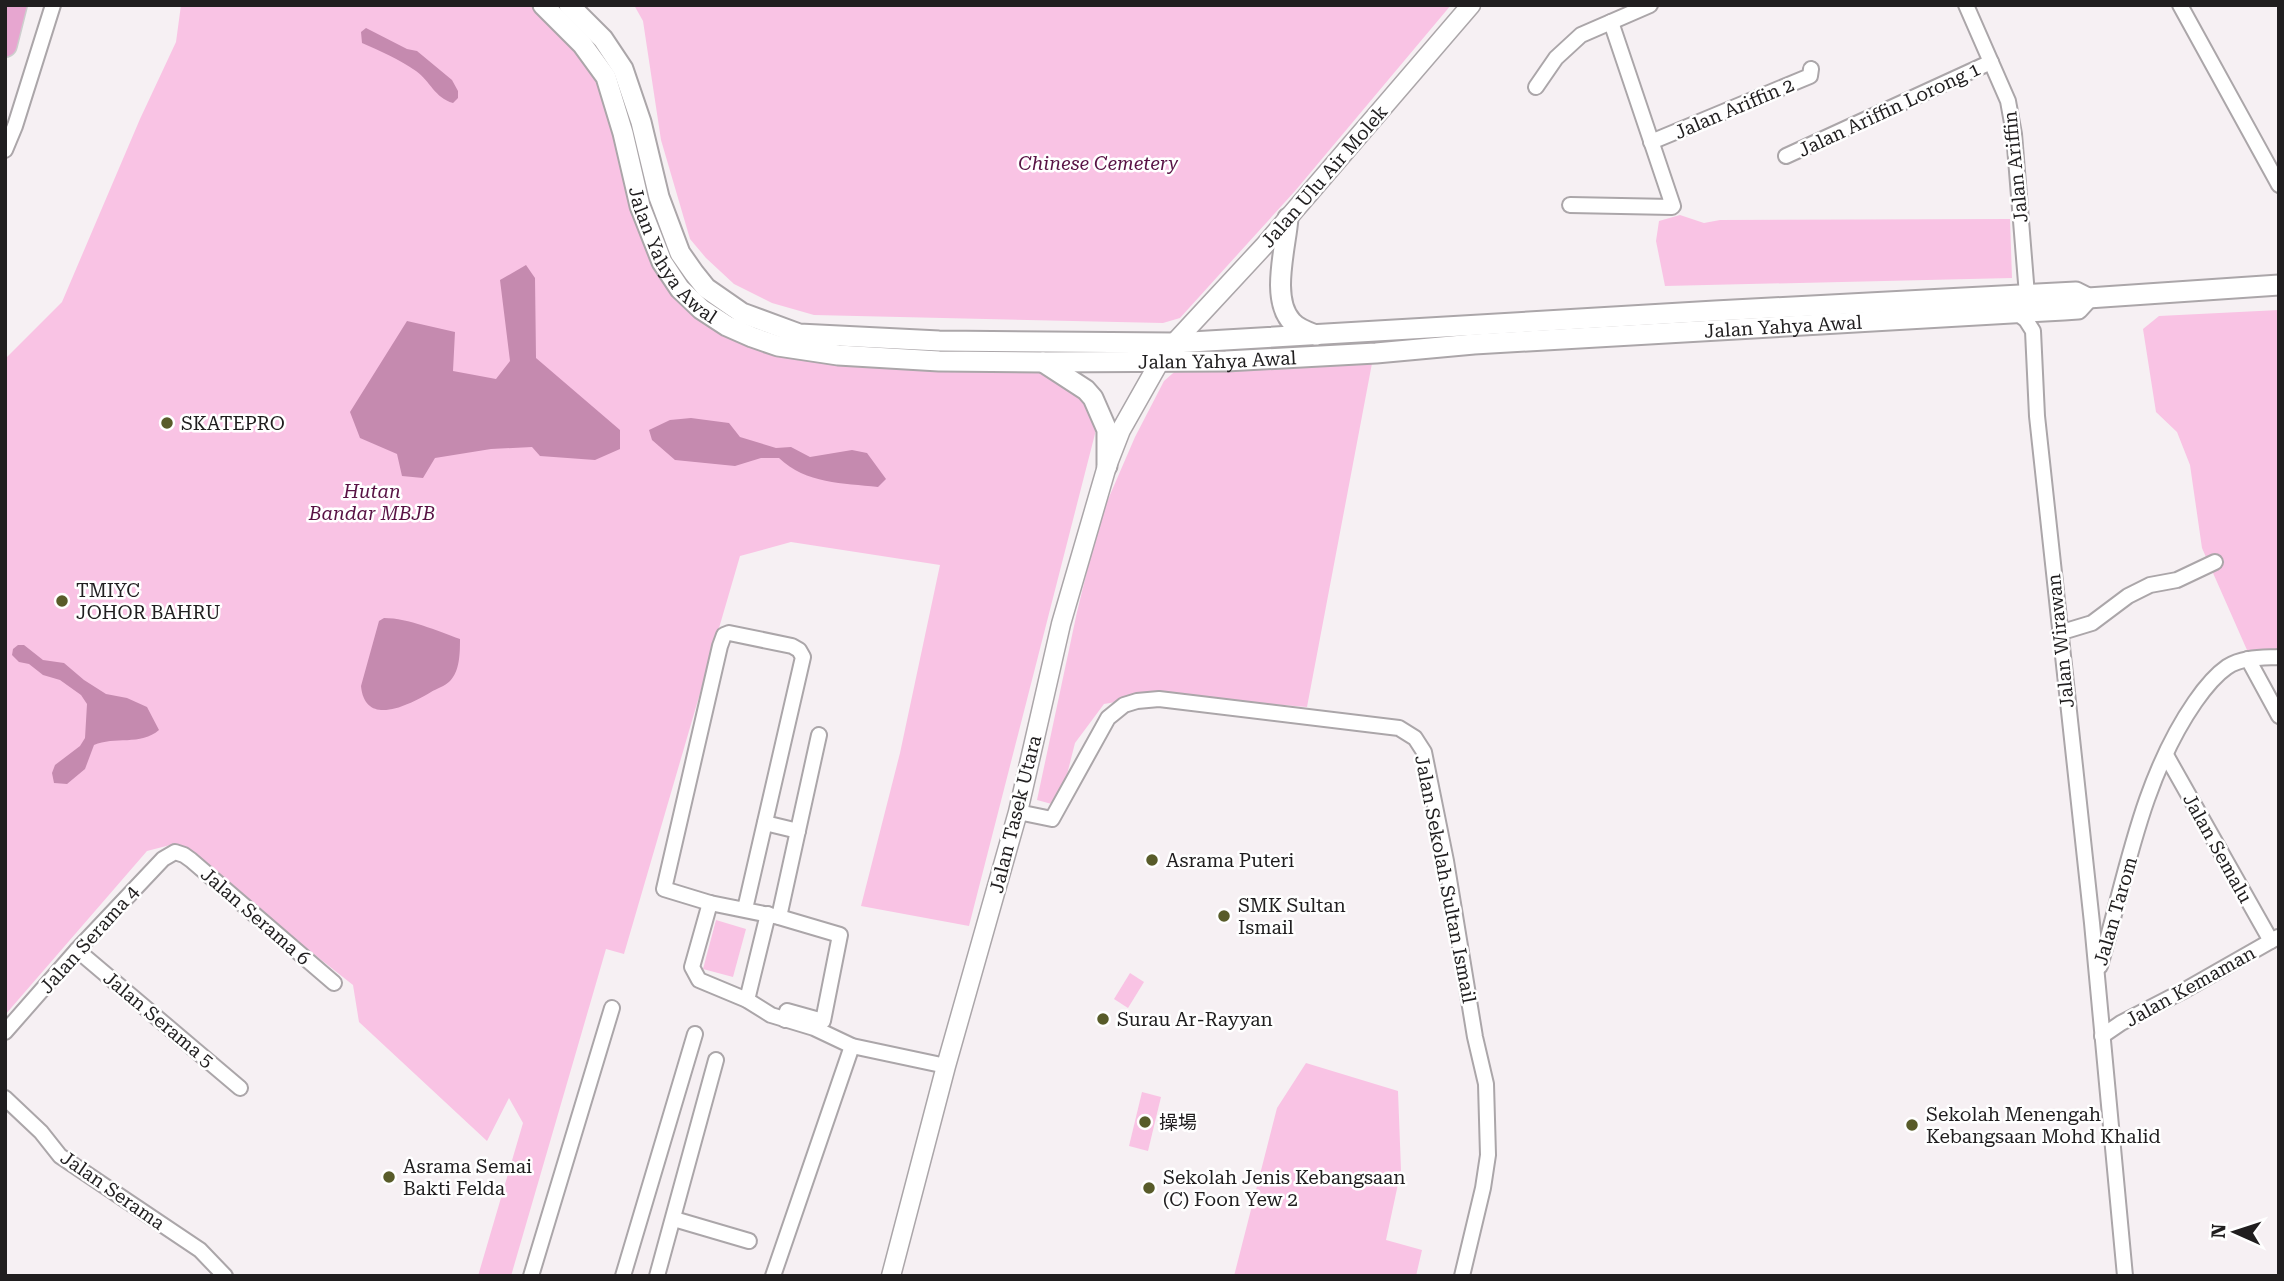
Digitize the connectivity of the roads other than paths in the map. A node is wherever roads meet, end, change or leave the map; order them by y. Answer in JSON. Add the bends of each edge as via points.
{"nodes":[{"id":1,"x":15,"y":5,"type":"edge"},
{"id":2,"x":53,"y":5,"type":"edge"},
{"id":3,"x":542,"y":5,"type":"edge"},
{"id":4,"x":569,"y":5,"type":"edge"},
{"id":5,"x":1471,"y":5,"type":"edge"},
{"id":6,"x":1650,"y":5,"type":"edge"},
{"id":7,"x":1966,"y":5,"type":"edge"},
{"id":8,"x":2180,"y":5,"type":"edge"},
{"id":9,"x":1611,"y":22,"type":"junction"},
{"id":10,"x":5,"y":45,"type":"edge"},
{"id":11,"x":1992,"y":62,"type":"junction"},
{"id":12,"x":1811,"y":69,"type":"dead end"},
{"id":13,"x":1536,"y":88,"type":"dead end"},
{"id":14,"x":1651,"y":142,"type":"junction"},
{"id":15,"x":5,"y":150,"type":"edge"},
{"id":16,"x":1786,"y":156,"type":"dead end"},
{"id":17,"x":2279,"y":185,"type":"edge"},
{"id":18,"x":1570,"y":205,"type":"dead end"},
{"id":19,"x":1288,"y":218,"type":"junction"},
{"id":20,"x":2279,"y":285,"type":"edge"},
{"id":21,"x":2027,"y":295,"type":"junction"},
{"id":22,"x":2088,"y":298,"type":"junction"},
{"id":23,"x":2054,"y":311,"type":"junction"},
{"id":24,"x":2017,"y":313,"type":"junction"},
{"id":25,"x":2034,"y":331,"type":"junction"},
{"id":26,"x":1317,"y":336,"type":"junction"},
{"id":27,"x":1174,"y":343,"type":"junction"},
{"id":28,"x":1160,"y":361,"type":"junction"},
{"id":29,"x":1043,"y":362,"type":"junction"},
{"id":30,"x":1107,"y":466,"type":"junction"},
{"id":31,"x":2215,"y":562,"type":"dead end"},
{"id":32,"x":2059,"y":633,"type":"junction"},
{"id":33,"x":2279,"y":657,"type":"edge"},
{"id":34,"x":2248,"y":659,"type":"junction"},
{"id":35,"x":2279,"y":716,"type":"edge"},
{"id":36,"x":819,"y":735,"type":"dead end"},
{"id":37,"x":2166,"y":755,"type":"junction"},
{"id":38,"x":1018,"y":811,"type":"junction"},
{"id":39,"x":765,"y":823,"type":"junction"},
{"id":40,"x":798,"y":831,"type":"junction"},
{"id":41,"x":177,"y":852,"type":"joint"},
{"id":42,"x":710,"y":903,"type":"junction"},
{"id":43,"x":745,"y":909,"type":"junction"},
{"id":44,"x":2115,"y":915,"type":"junction"},
{"id":45,"x":773,"y":916,"type":"junction"},
{"id":46,"x":2092,"y":923,"type":"junction"},
{"id":47,"x":2275,"y":939,"type":"edge"},
{"id":48,"x":77,"y":950,"type":"junction"},
{"id":49,"x":2097,"y":976,"type":"junction"},
{"id":50,"x":334,"y":983,"type":"dead end"},
{"id":51,"x":747,"y":1000,"type":"junction"},
{"id":52,"x":612,"y":1008,"type":"dead end"},
{"id":53,"x":785,"y":1020,"type":"junction"},
{"id":54,"x":5,"y":1032,"type":"edge"},
{"id":55,"x":695,"y":1034,"type":"dead end"},
{"id":56,"x":2102,"y":1036,"type":"junction"},
{"id":57,"x":852,"y":1046,"type":"junction"},
{"id":58,"x":716,"y":1060,"type":"dead end"},
{"id":59,"x":946,"y":1066,"type":"junction"},
{"id":60,"x":240,"y":1088,"type":"dead end"},
{"id":61,"x":5,"y":1098,"type":"edge"},
{"id":62,"x":674,"y":1219,"type":"junction"},
{"id":63,"x":749,"y":1241,"type":"dead end"},
{"id":64,"x":225,"y":1276,"type":"edge"},
{"id":65,"x":531,"y":1276,"type":"edge"},
{"id":66,"x":622,"y":1276,"type":"edge"},
{"id":67,"x":657,"y":1276,"type":"edge"},
{"id":68,"x":773,"y":1276,"type":"edge"},
{"id":69,"x":891,"y":1276,"type":"edge"},
{"id":70,"x":1462,"y":1276,"type":"edge"},
{"id":71,"x":2125,"y":1276,"type":"edge"}],
"edges":[{"from":1,"to":10,"type":"highway"},
{"from":2,"to":15,"type":"street"},
{"from":3,"to":29,"type":"main road","name":"Jalan Yahya Awal","via":[[582,44],[606,77],[651,236],[680,289],[701,309],[727,326],[778,346],[838,355]]},
{"from":4,"to":27,"type":"main road","name":"Jalan Yahya Awal","via":[[604,39],[624,69],[659,197],[680,253],[706,288],[742,313],[799,334],[841,337]]},
{"from":5,"to":19,"type":"street","name":"Jalan Ulu Air Molek"},
{"from":6,"to":9,"type":"street"},
{"from":7,"to":11,"type":"street","name":"Jalan Ariffin"},
{"from":8,"to":17,"type":"street"},
{"from":9,"to":13,"type":"street","via":[[1581,35],[1556,58]]},
{"from":9,"to":14,"type":"street"},
{"from":11,"to":16,"type":"street","name":"Jalan Ariffin Lorong 1"},
{"from":11,"to":21,"type":"street","name":"Jalan Ariffin","via":[[2008,101],[2014,134]]},
{"from":12,"to":14,"type":"street","name":"Jalan Ariffin 2","via":[[1810,76]]},
{"from":14,"to":18,"type":"street","via":[[1672,207]]},
{"from":19,"to":26,"type":"main road","via":[[1282,301],[1292,323]]},
{"from":19,"to":27,"type":"street","name":"Jalan Ulu Air Molek"},
{"from":20,"to":22,"type":"main road","name":"Jalan Yahya Awal"},
{"from":21,"to":22,"type":"main road","name":"Jalan Yahya Awal","via":[[2076,292]]},
{"from":21,"to":26,"type":"main road","name":"Jalan Yahya Awal"},
{"from":22,"to":23,"type":"main road","name":"Jalan Yahya Awal","via":[[2078,309]]},
{"from":23,"to":24,"type":"main road","name":"Jalan Yahya Awal"},
{"from":23,"to":25,"type":"street"},
{"from":24,"to":25,"type":"street"},
{"from":24,"to":28,"type":"main road","name":"Jalan Yahya Awal","via":[[1376,353]]},
{"from":25,"to":32,"type":"street","name":"Jalan Wirawan","via":[[2037,416]]},
{"from":26,"to":27,"type":"main road","name":"Jalan Yahya Awal"},
{"from":27,"to":28,"type":"street","name":"Jalan Ulu Air Molek"},
{"from":28,"to":29,"type":"main road","name":"Jalan Yahya Awal"},
{"from":28,"to":30,"type":"street","name":"Jalan Tasek Utara","via":[[1121,430]]},
{"from":29,"to":30,"type":"main road","via":[[1093,398],[1107,430]]},
{"from":30,"to":38,"type":"street","name":"Jalan Tasek Utara","via":[[1060,624]]},
{"from":31,"to":32,"type":"street","via":[[2177,580],[2150,585],[2092,623]]},
{"from":32,"to":46,"type":"street","name":"Jalan Wirawan"},
{"from":33,"to":34,"type":"street","name":"Jalan Tarom"},
{"from":34,"to":35,"type":"street"},
{"from":34,"to":37,"type":"street","name":"Jalan Tarom","via":[[2228,667],[2208,684]]},
{"from":36,"to":40,"type":"street"},
{"from":37,"to":44,"type":"street","name":"Jalan Tarom","via":[[2145,802]]},
{"from":37,"to":47,"type":"street","name":"Jalan Semalu"},
{"from":38,"to":59,"type":"street","name":"Jalan Tasek Utara"},
{"from":38,"to":70,"type":"street","name":"Jalan Sekolah Sultan Ismail","via":[[1052,820],[1108,718],[1137,701],[1159,699],[1361,722],[1399,728],[1415,738],[1424,752],[1486,1084],[1488,1155]]},
{"from":39,"to":40,"type":"street"},
{"from":39,"to":42,"type":"street","via":[[803,654],[792,646],[726,633],[664,889]]},
{"from":39,"to":43,"type":"street"},
{"from":40,"to":45,"type":"street"},
{"from":41,"to":48,"type":"street","name":"Jalan Serama 4","via":[[163,859]]},
{"from":41,"to":50,"type":"street","name":"Jalan Serama 6"},
{"from":42,"to":43,"type":"street"},
{"from":42,"to":51,"type":"street","via":[[693,971],[699,980]]},
{"from":43,"to":45,"type":"street"},
{"from":44,"to":46,"type":"street"},
{"from":44,"to":49,"type":"street","name":"Jalan Tarom"},
{"from":45,"to":51,"type":"street"},
{"from":45,"to":53,"type":"street","via":[[840,935],[823,1021],[787,1011]]},
{"from":46,"to":49,"type":"street","name":"Jalan Wirawan"},
{"from":47,"to":56,"type":"street","name":"Jalan Kemaman"},
{"from":48,"to":54,"type":"street","name":"Jalan Serama 4"},
{"from":48,"to":60,"type":"street","name":"Jalan Serama 5"},
{"from":49,"to":56,"type":"street","name":"Jalan Tarom"},
{"from":51,"to":53,"type":"street"},
{"from":52,"to":65,"type":"street"},
{"from":53,"to":57,"type":"street"},
{"from":55,"to":66,"type":"street"},
{"from":56,"to":71,"type":"street","name":"Jalan Tarom"},
{"from":57,"to":59,"type":"street"},
{"from":57,"to":68,"type":"street"},
{"from":58,"to":62,"type":"street"},
{"from":59,"to":69,"type":"street","name":"Jalan Tasek Utara"},
{"from":61,"to":64,"type":"street","name":"Jalan Serama","via":[[60,1156],[200,1250]]},
{"from":62,"to":63,"type":"street"},
{"from":62,"to":67,"type":"street"}]}
